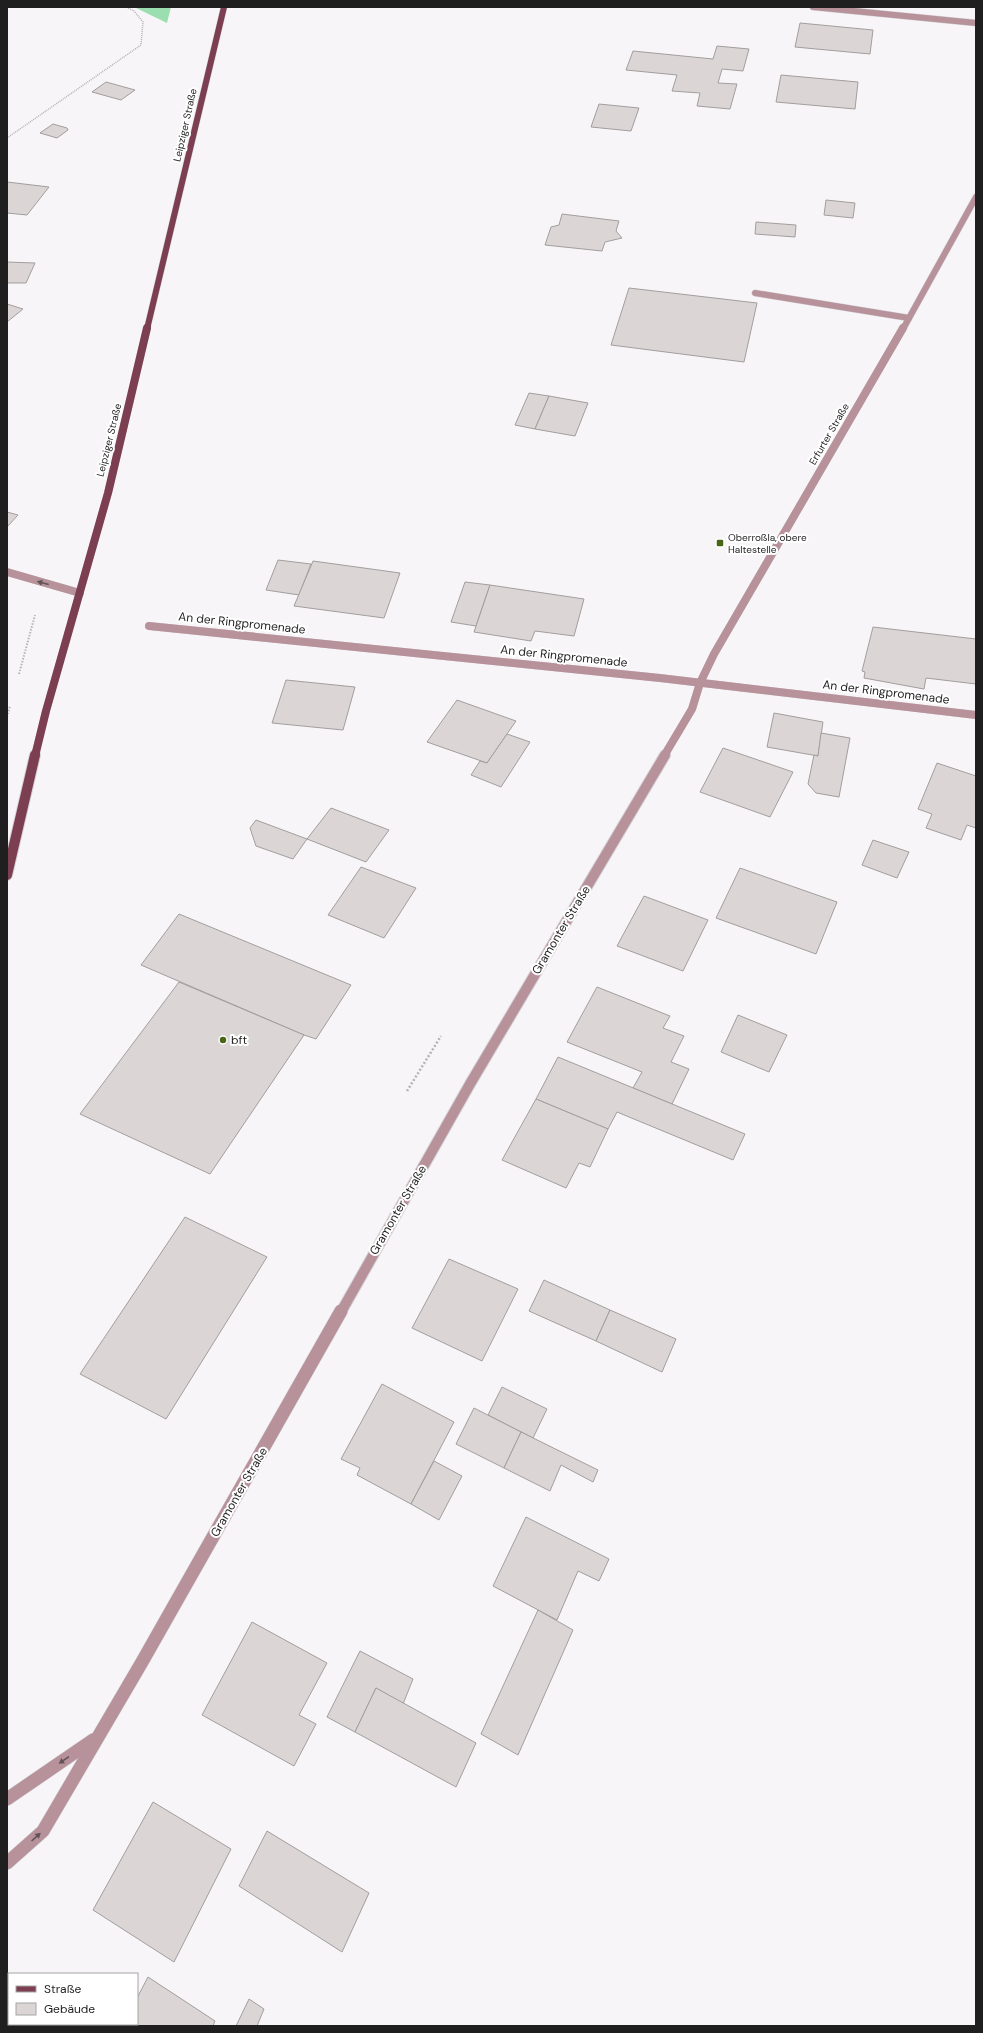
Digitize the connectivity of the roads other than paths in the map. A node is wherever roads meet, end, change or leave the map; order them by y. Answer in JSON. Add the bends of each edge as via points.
{"nodes":[{"id":1,"x":224,"y":7,"type":"edge"},
{"id":2,"x":812,"y":7,"type":"edge"},
{"id":3,"x":976,"y":22,"type":"edge"},
{"id":4,"x":976,"y":197,"type":"edge"},
{"id":5,"x":755,"y":293,"type":"dead end"},
{"id":6,"x":909,"y":318,"type":"junction"},
{"id":7,"x":7,"y":572,"type":"edge"},
{"id":8,"x":80,"y":592,"type":"junction"},
{"id":9,"x":149,"y":626,"type":"dead end"},
{"id":10,"x":700,"y":683,"type":"junction"},
{"id":11,"x":976,"y":715,"type":"edge"},
{"id":12,"x":7,"y":875,"type":"edge"},
{"id":13,"x":96,"y":1738,"type":"junction"},
{"id":14,"x":7,"y":1799,"type":"edge"},
{"id":15,"x":7,"y":1863,"type":"edge"}],
"edges":[{"from":1,"to":8,"type":"main road","name":"Leipziger Straße","via":[[108,493]]},
{"from":2,"to":3,"type":"street"},
{"from":4,"to":6,"type":"street","name":"Erfurter Straße"},
{"from":5,"to":6,"type":"street"},
{"from":6,"to":10,"type":"street","name":"Erfurter Straße","via":[[769,558]]},
{"from":8,"to":7,"type":"street","one_way":true},
{"from":8,"to":12,"type":"main road","name":"Leipziger Straße","via":[[46,711]]},
{"from":9,"to":10,"type":"street","name":"An der Ringpromenade"},
{"from":10,"to":11,"type":"street","name":"An der Ringpromenade"},
{"from":10,"to":13,"type":"street","name":"Gramonter Straße","via":[[692,709],[470,1084],[142,1662]]},
{"from":13,"to":14,"type":"street","name":"Gramonter Straße","one_way":true},
{"from":15,"to":13,"type":"street","name":"Gramonter Straße","one_way":true,"via":[[43,1831]]}]}
